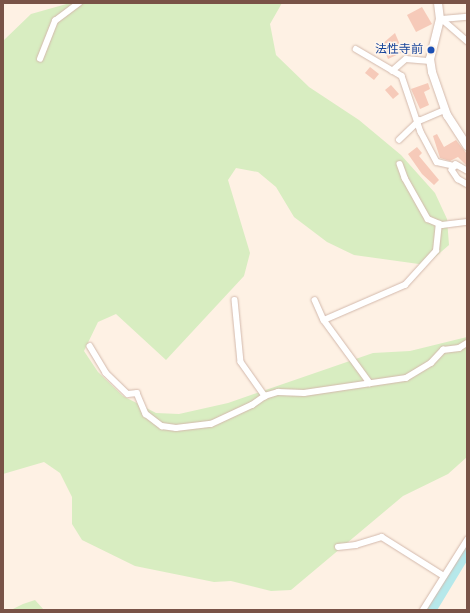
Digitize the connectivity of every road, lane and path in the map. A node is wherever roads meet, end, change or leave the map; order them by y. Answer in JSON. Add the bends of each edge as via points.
{"nodes":[{"id":1,"x":80,"y":3,"type":"edge"},
{"id":2,"x":438,"y":3,"type":"edge"},
{"id":3,"x":467,"y":17,"type":"edge"},
{"id":4,"x":442,"y":19,"type":"junction"},
{"id":5,"x":467,"y":40,"type":"edge"},
{"id":6,"x":356,"y":49,"type":"dead end"},
{"id":7,"x":40,"y":59,"type":"dead end"},
{"id":8,"x":430,"y":61,"type":"junction"},
{"id":9,"x":392,"y":70,"type":"junction"},
{"id":10,"x":445,"y":110,"type":"junction"},
{"id":11,"x":418,"y":122,"type":"junction"},
{"id":12,"x":399,"y":140,"type":"dead end"},
{"id":13,"x":467,"y":146,"type":"edge"},
{"id":14,"x":400,"y":164,"type":"dead end"},
{"id":15,"x":455,"y":166,"type":"junction"},
{"id":16,"x":467,"y":171,"type":"edge"},
{"id":17,"x":467,"y":184,"type":"edge"},
{"id":18,"x":467,"y":222,"type":"edge"},
{"id":19,"x":439,"y":224,"type":"junction"},
{"id":20,"x":235,"y":300,"type":"dead end"},
{"id":21,"x":315,"y":300,"type":"dead end"},
{"id":22,"x":324,"y":320,"type":"junction"},
{"id":23,"x":467,"y":344,"type":"edge"},
{"id":24,"x":90,"y":346,"type":"dead end"},
{"id":25,"x":370,"y":384,"type":"junction"},
{"id":26,"x":265,"y":396,"type":"junction"},
{"id":27,"x":467,"y":540,"type":"edge"},
{"id":28,"x":338,"y":547,"type":"dead end"},
{"id":29,"x":444,"y":576,"type":"junction"},
{"id":30,"x":423,"y":610,"type":"edge"}],
"edges":[{"from":1,"to":7,"type":"street","via":[[55,21]]},
{"from":2,"to":4,"type":"main road"},
{"from":3,"to":4,"type":"street"},
{"from":4,"to":5,"type":"street"},
{"from":4,"to":8,"type":"main road"},
{"from":6,"to":9,"type":"street"},
{"from":8,"to":9,"type":"street","via":[[406,59]]},
{"from":8,"to":10,"type":"main road"},
{"from":9,"to":11,"type":"street","via":[[406,81]]},
{"from":10,"to":11,"type":"street"},
{"from":10,"to":13,"type":"main road"},
{"from":11,"to":12,"type":"street"},
{"from":11,"to":15,"type":"street","via":[[437,162]]},
{"from":14,"to":19,"type":"street","via":[[405,178],[428,218]]},
{"from":15,"to":16,"type":"street"},
{"from":15,"to":17,"type":"street","via":[[454,173]]},
{"from":18,"to":19,"type":"street"},
{"from":19,"to":22,"type":"street","via":[[436,250],[405,285]]},
{"from":20,"to":26,"type":"street","via":[[240,328],[240,362]]},
{"from":21,"to":22,"type":"street"},
{"from":22,"to":25,"type":"street"},
{"from":23,"to":25,"type":"street","via":[[444,350],[431,363],[406,378]]},
{"from":24,"to":26,"type":"street","via":[[106,373],[128,394],[137,393],[146,414],[162,426],[211,424],[252,406]]},
{"from":25,"to":26,"type":"street"},
{"from":27,"to":29,"type":"street"},
{"from":28,"to":29,"type":"street","via":[[356,545],[382,537]]},
{"from":29,"to":30,"type":"street"}]}
